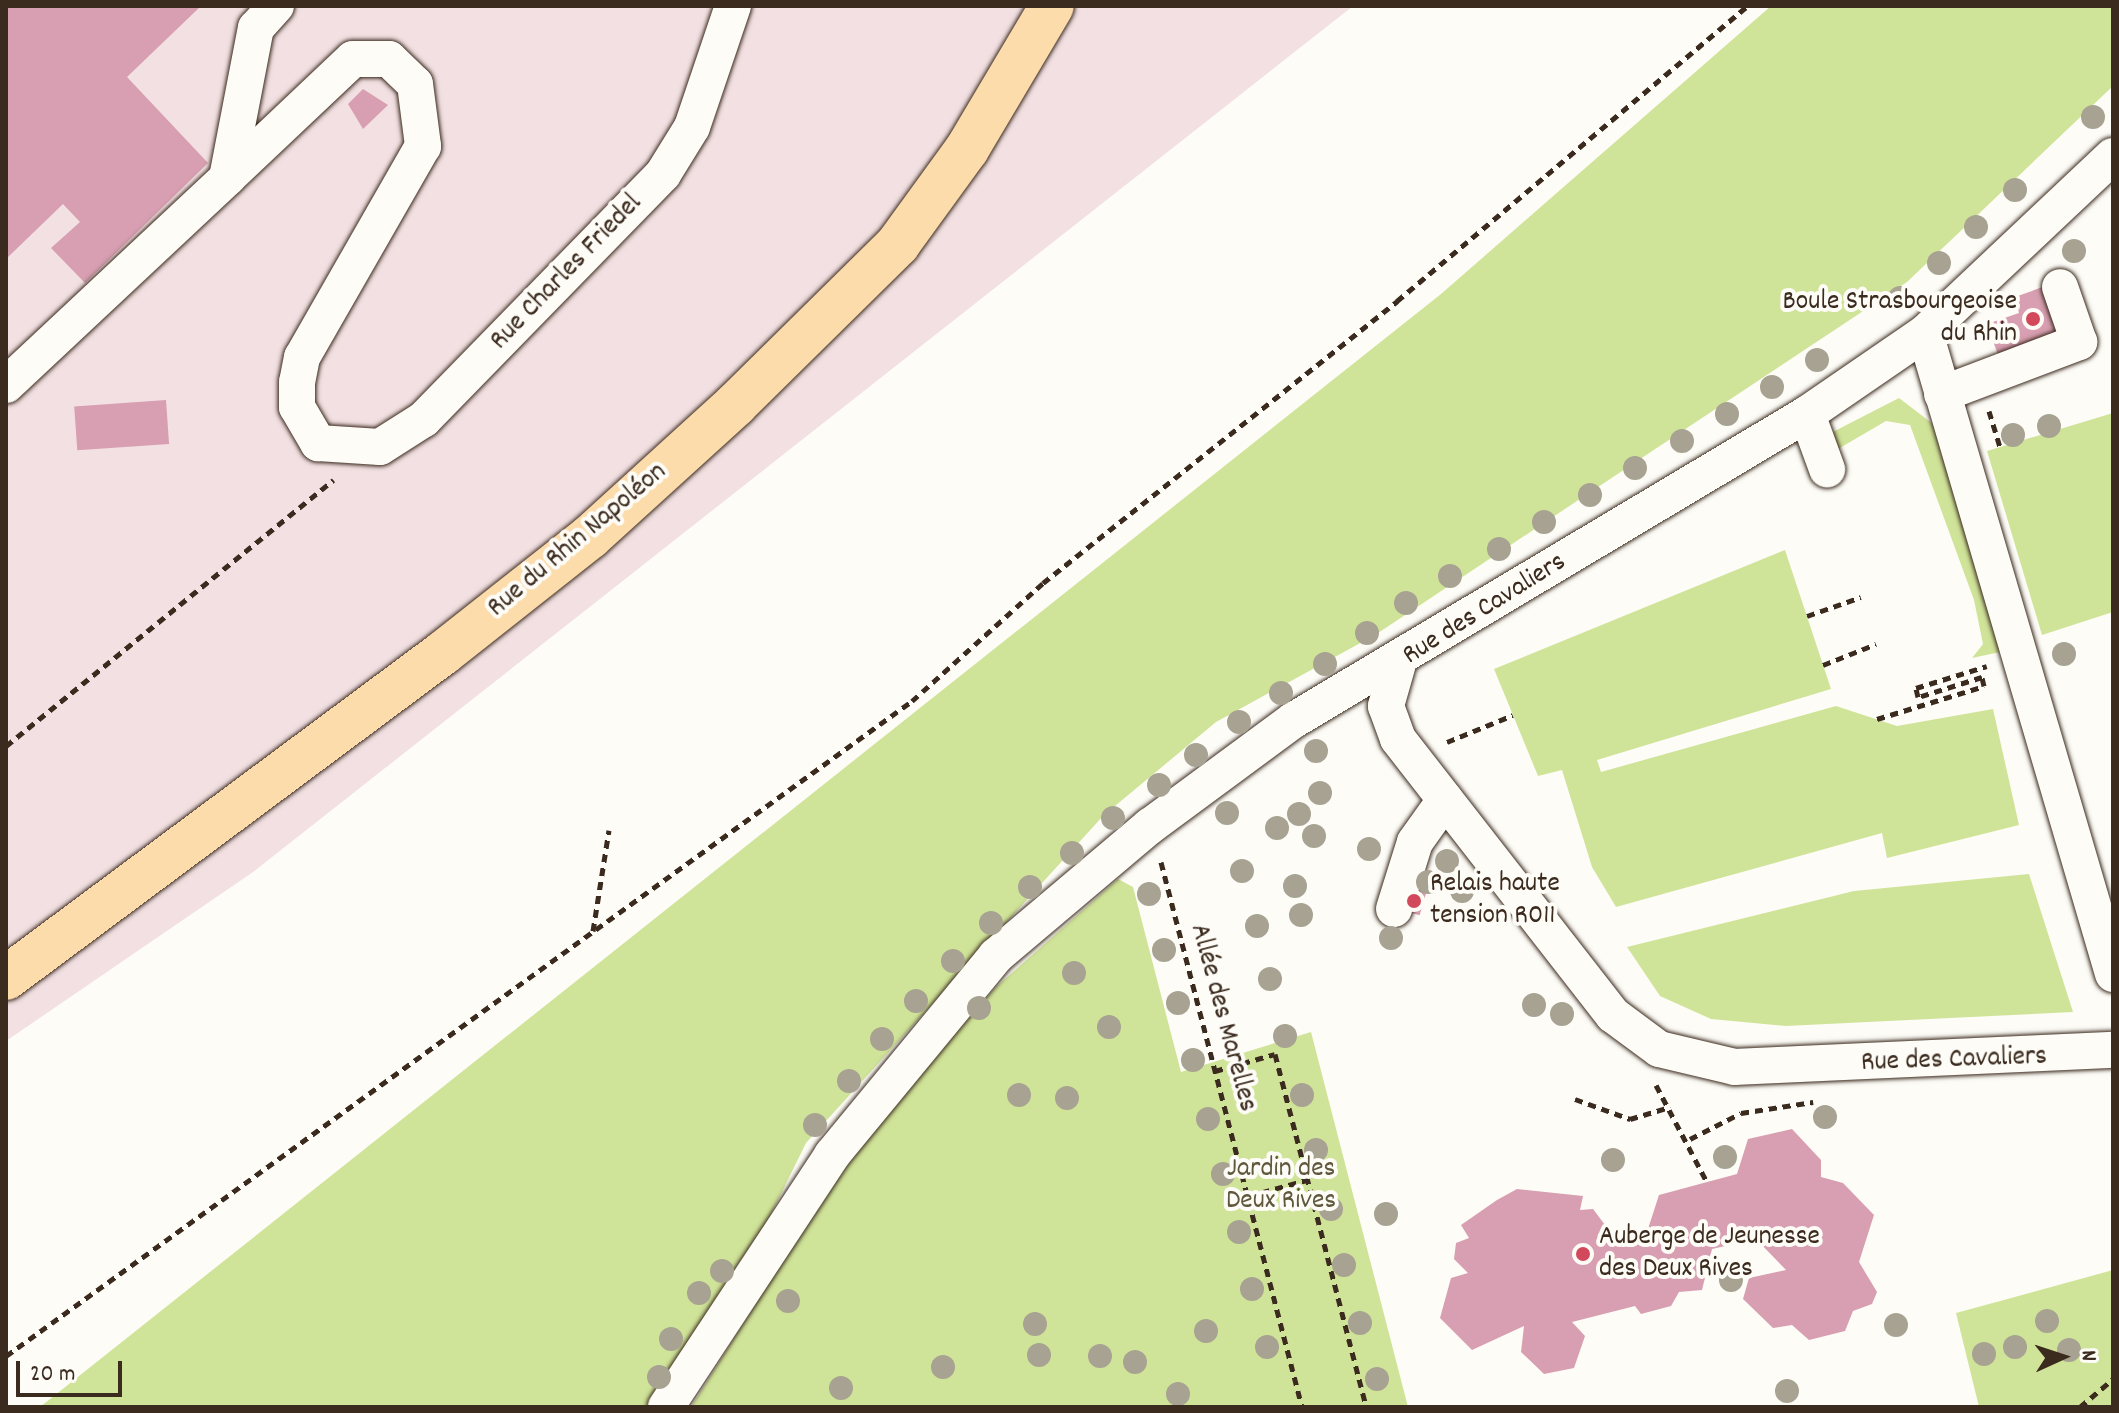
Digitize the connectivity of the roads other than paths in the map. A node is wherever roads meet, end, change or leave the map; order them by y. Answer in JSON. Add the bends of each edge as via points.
{"nodes":[{"id":1,"x":276,"y":6,"type":"edge"},
{"id":2,"x":733,"y":6,"type":"edge"},
{"id":3,"x":1052,"y":6,"type":"edge"},
{"id":4,"x":2113,"y":156,"type":"edge"},
{"id":5,"x":227,"y":178,"type":"junction"},
{"id":6,"x":2060,"y":287,"type":"dead end"},
{"id":7,"x":1925,"y":333,"type":"junction"},
{"id":8,"x":6,"y":385,"type":"edge"},
{"id":9,"x":1942,"y":394,"type":"junction"},
{"id":10,"x":1807,"y":414,"type":"junction"},
{"id":11,"x":1827,"y":469,"type":"dead end"},
{"id":12,"x":1399,"y":660,"type":"junction"},
{"id":13,"x":1445,"y":800,"type":"junction"},
{"id":14,"x":1394,"y":909,"type":"dead end"},
{"id":15,"x":2113,"y":974,"type":"edge"},
{"id":16,"x":6,"y":978,"type":"edge"},
{"id":17,"x":2113,"y":1050,"type":"edge"},
{"id":18,"x":666,"y":1407,"type":"edge"}],
"edges":[{"from":1,"to":5,"type":"street","via":[[256,28]]},
{"from":2,"to":5,"type":"street","name":"Rue Charles Friedel","via":[[692,127],[663,174],[424,419],[380,447],[318,443],[297,407],[302,357],[423,146],[415,84],[389,59],[353,59]]},
{"from":3,"to":16,"type":"main road","name":"Rue du Rhin Napoléon","via":[[967,149],[898,244],[736,404],[590,537],[443,653]]},
{"from":4,"to":7,"type":"street","name":"Rue des Cavaliers"},
{"from":5,"to":8,"type":"street"},
{"from":6,"to":9,"type":"street","via":[[2079,342]]},
{"from":7,"to":9,"type":"street"},
{"from":7,"to":10,"type":"street","name":"Rue des Cavaliers"},
{"from":9,"to":15,"type":"street","via":[[2043,687]]},
{"from":10,"to":11,"type":"street"},
{"from":10,"to":12,"type":"street","name":"Rue des Cavaliers"},
{"from":12,"to":13,"type":"street","name":"Rue des Cavaliers","via":[[1387,688],[1390,723]]},
{"from":12,"to":18,"type":"street","via":[[1294,720],[1150,826],[996,956],[832,1155]]},
{"from":13,"to":14,"type":"street","via":[[1415,842]]},
{"from":13,"to":17,"type":"street","name":"Rue des Cavaliers","via":[[1613,1015],[1638,1037],[1687,1060],[1735,1067]]}]}
